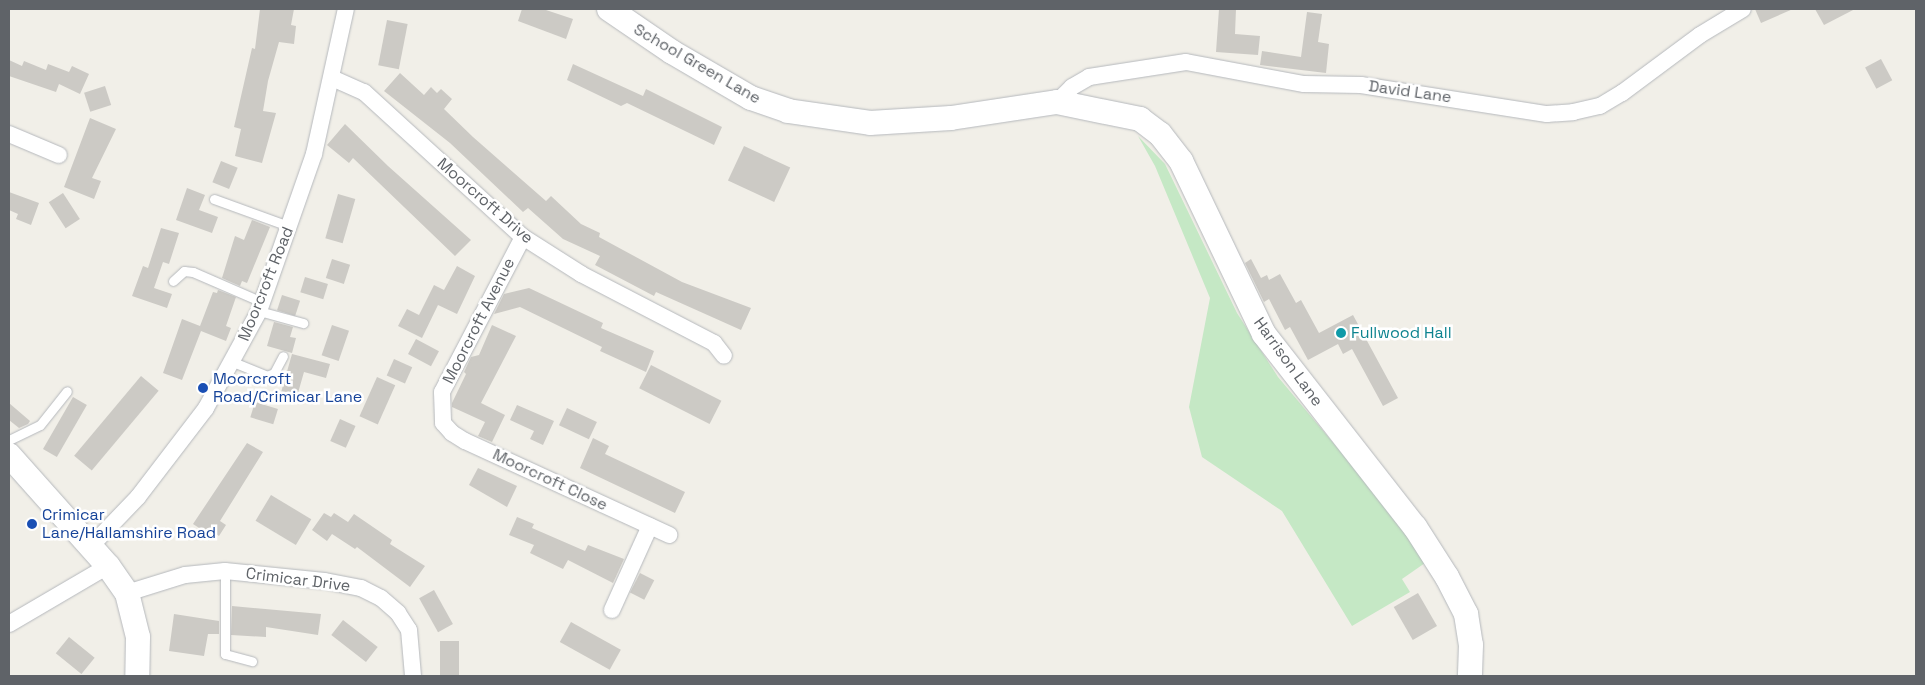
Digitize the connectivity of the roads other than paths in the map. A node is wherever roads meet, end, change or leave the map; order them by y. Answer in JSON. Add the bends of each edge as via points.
{"nodes":[{"id":1,"x":346,"y":9,"type":"edge"},
{"id":2,"x":608,"y":9,"type":"edge"},
{"id":3,"x":1743,"y":9,"type":"edge"},
{"id":4,"x":332,"y":78,"type":"junction"},
{"id":5,"x":1057,"y":102,"type":"junction"},
{"id":6,"x":9,"y":134,"type":"edge"},
{"id":7,"x":59,"y":155,"type":"dead end"},
{"id":8,"x":214,"y":199,"type":"dead end"},
{"id":9,"x":291,"y":227,"type":"junction"},
{"id":10,"x":523,"y":238,"type":"junction"},
{"id":11,"x":173,"y":280,"type":"dead end"},
{"id":12,"x":260,"y":307,"type":"junction"},
{"id":13,"x":303,"y":323,"type":"dead end"},
{"id":14,"x":283,"y":356,"type":"dead end"},
{"id":15,"x":724,"y":356,"type":"dead end"},
{"id":16,"x":232,"y":362,"type":"junction"},
{"id":17,"x":66,"y":391,"type":"dead end"},
{"id":18,"x":452,"y":433,"type":"joint"},
{"id":19,"x":9,"y":440,"type":"edge"},
{"id":20,"x":9,"y":455,"type":"edge"},
{"id":21,"x":650,"y":526,"type":"junction"},
{"id":22,"x":669,"y":536,"type":"dead end"},
{"id":23,"x":91,"y":546,"type":"junction"},
{"id":24,"x":108,"y":566,"type":"junction"},
{"id":25,"x":225,"y":571,"type":"junction"},
{"id":26,"x":127,"y":593,"type":"junction"},
{"id":27,"x":612,"y":610,"type":"dead end"},
{"id":28,"x":9,"y":624,"type":"edge"},
{"id":29,"x":252,"y":661,"type":"dead end"},
{"id":30,"x":137,"y":676,"type":"edge"},
{"id":31,"x":413,"y":676,"type":"edge"},
{"id":32,"x":1470,"y":676,"type":"edge"}],
"edges":[{"from":1,"to":4,"type":"street","name":"Moorcroft Road"},
{"from":2,"to":5,"type":"street","name":"School Green Lane","via":[[672,52],[751,98],[797,113],[870,123],[951,118]]},
{"from":3,"to":5,"type":"street","name":"David Lane","via":[[1700,35],[1622,93],[1600,106],[1573,112],[1547,114],[1361,85],[1304,84],[1186,62],[1089,77],[1072,87]]},
{"from":4,"to":9,"type":"street","name":"Moorcroft Road","via":[[314,154]]},
{"from":4,"to":10,"type":"street","name":"Moorcroft Drive","via":[[364,92]]},
{"from":5,"to":32,"type":"street","name":"Harrison Lane","via":[[1140,119],[1160,134],[1181,160],[1264,334],[1415,527],[1447,577],[1466,614],[1471,644]]},
{"from":6,"to":7,"type":"street"},
{"from":8,"to":9,"type":"lane"},
{"from":9,"to":12,"type":"street","name":"Moorcroft Road"},
{"from":10,"to":15,"type":"street","name":"Moorcroft Drive","via":[[581,274],[714,343]]},
{"from":10,"to":18,"type":"street","name":"Moorcroft Avenue","via":[[442,392],[443,423]]},
{"from":11,"to":12,"type":"lane","via":[[184,271],[193,272]]},
{"from":12,"to":13,"type":"lane"},
{"from":12,"to":16,"type":"street","name":"Moorcroft Road"},
{"from":14,"to":16,"type":"lane","via":[[274,374],[267,376]]},
{"from":16,"to":23,"type":"street","name":"Moorcroft Road","via":[[206,408],[174,453]]},
{"from":17,"to":19,"type":"lane","via":[[40,425]]},
{"from":18,"to":21,"type":"street","name":"Moorcroft Close"},
{"from":20,"to":23,"type":"street"},
{"from":21,"to":22,"type":"street","name":"Moorcroft Close"},
{"from":21,"to":27,"type":"street"},
{"from":23,"to":24,"type":"street"},
{"from":24,"to":26,"type":"street"},
{"from":24,"to":28,"type":"street"},
{"from":25,"to":26,"type":"street","name":"Crimicar Drive","via":[[185,575]]},
{"from":25,"to":29,"type":"lane","via":[[226,654]]},
{"from":25,"to":31,"type":"street","name":"Crimicar Drive","via":[[325,581],[361,588],[381,598],[398,613],[409,630]]},
{"from":26,"to":30,"type":"street","via":[[138,637]]}]}
